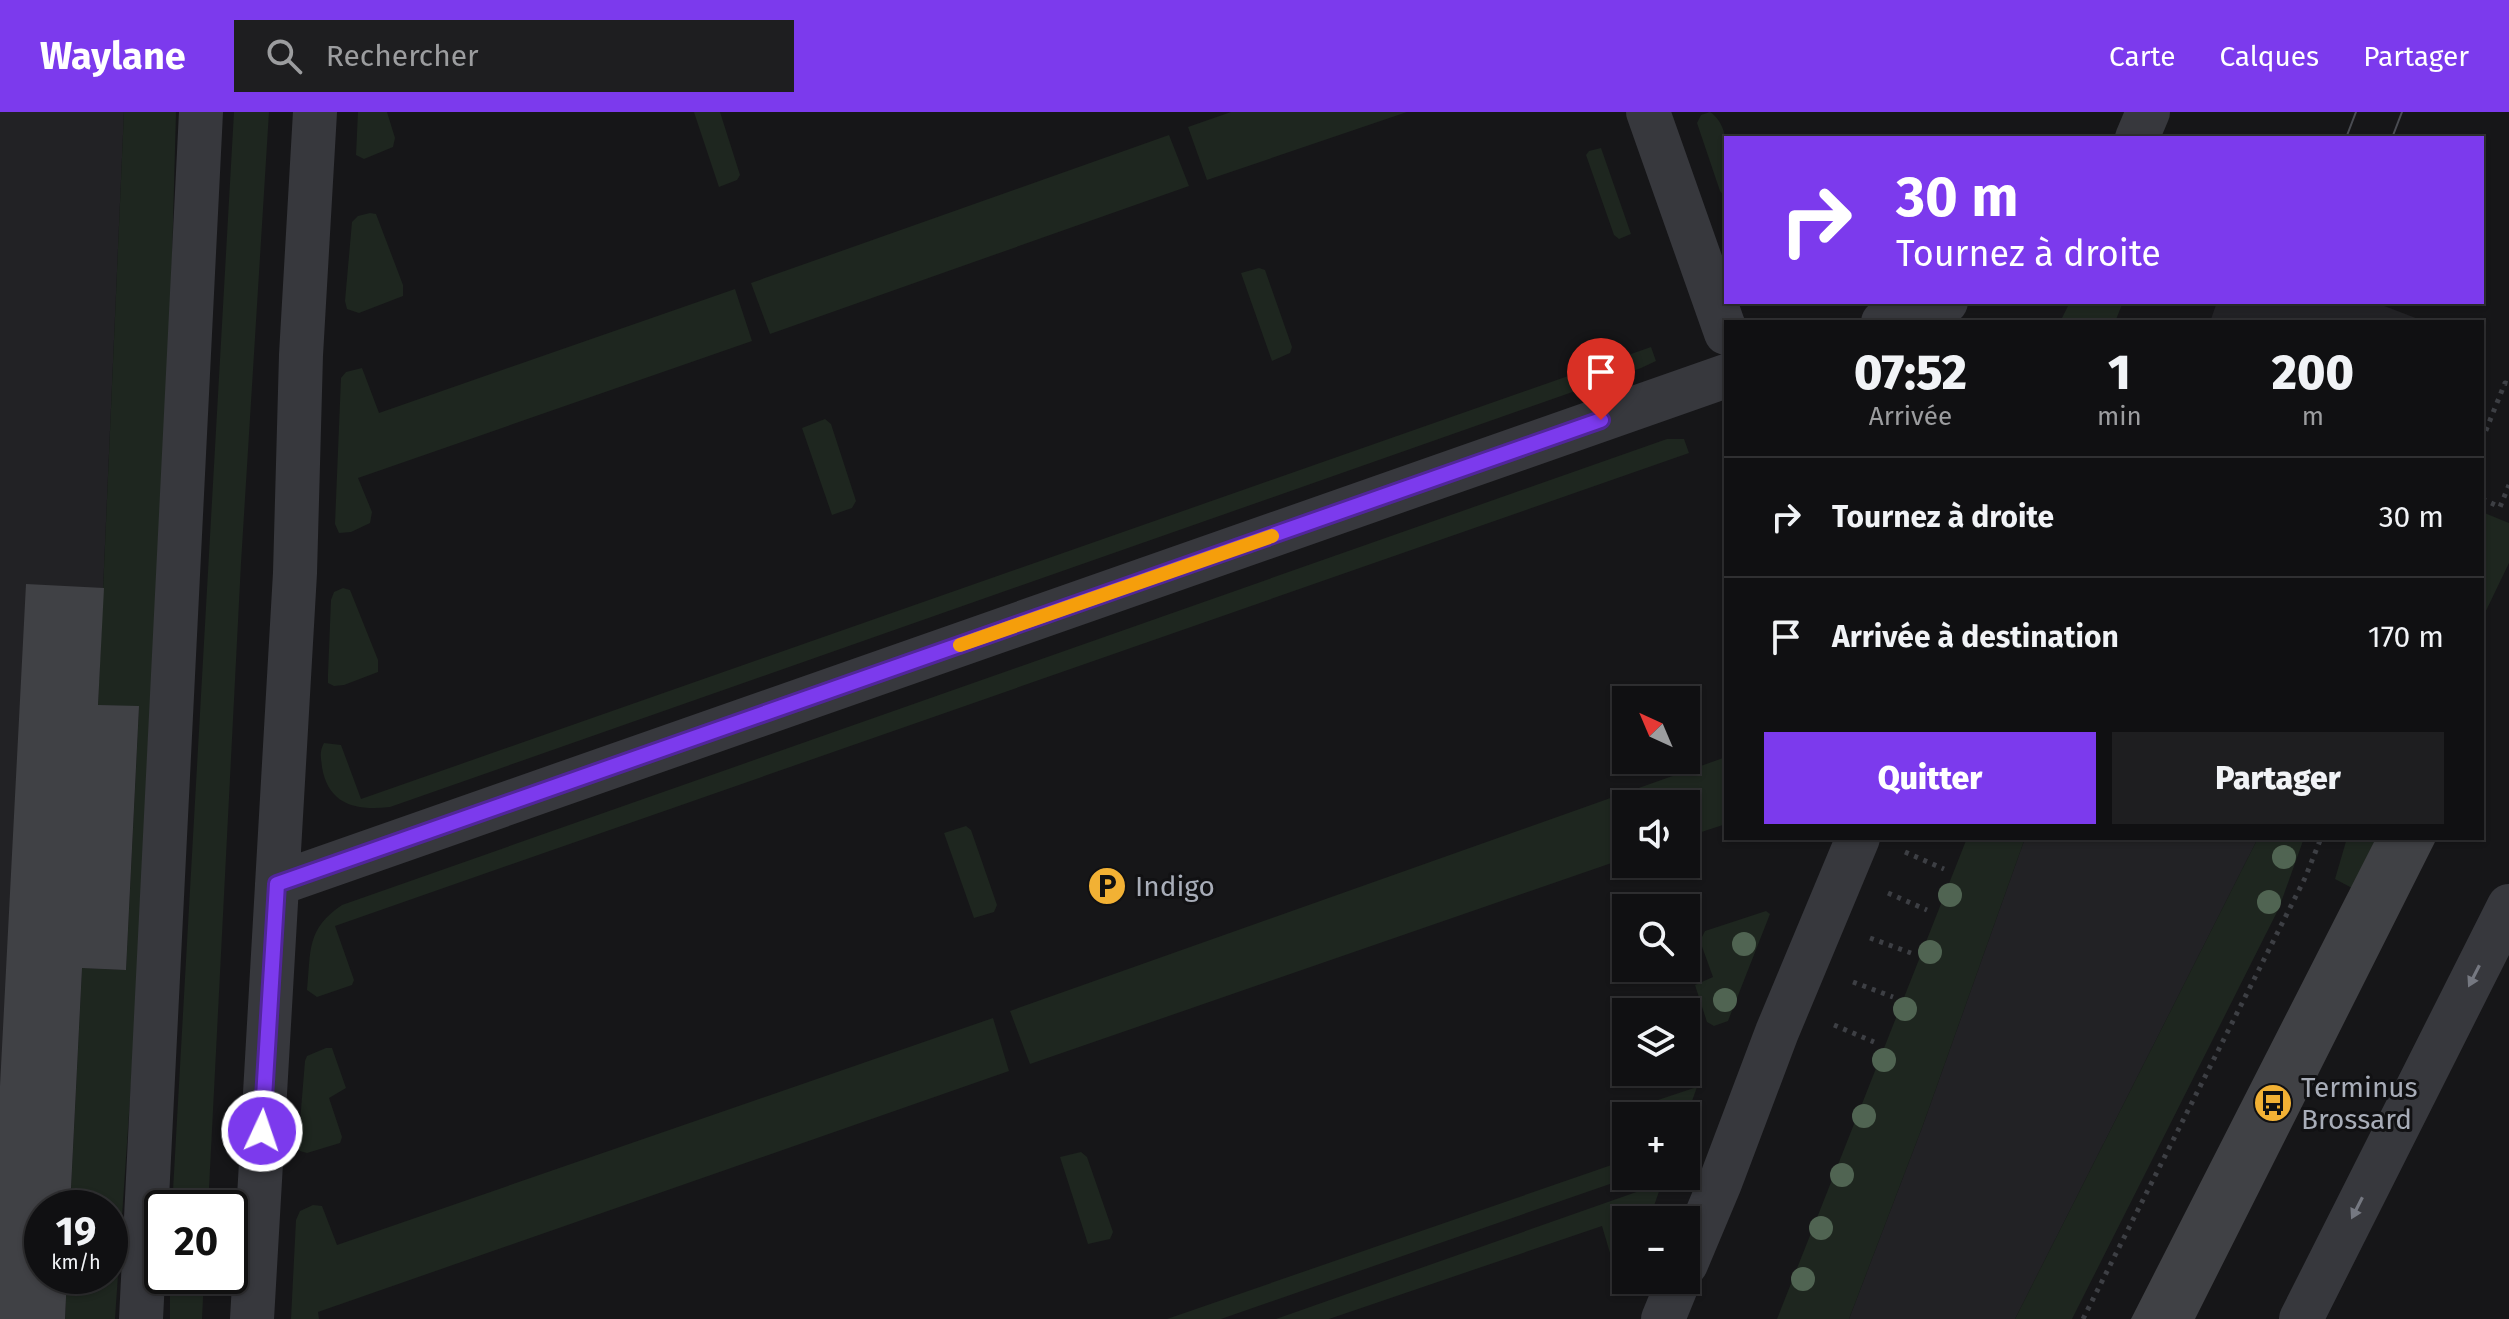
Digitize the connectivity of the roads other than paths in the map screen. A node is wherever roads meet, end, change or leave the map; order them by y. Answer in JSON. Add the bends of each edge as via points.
{"nodes":[{"id":1,"x":201,"y":112,"type":"edge"},
{"id":2,"x":315,"y":112,"type":"edge"},
{"id":3,"x":1648,"y":112,"type":"edge"},
{"id":4,"x":2148,"y":112,"type":"edge"},
{"id":5,"x":2138,"y":136,"type":"edge"},
{"id":6,"x":1940,"y":304,"type":"edge"},
{"id":7,"x":1889,"y":320,"type":"edge"},
{"id":8,"x":1724,"y":327,"type":"edge"},
{"id":9,"x":1724,"y":377,"type":"edge"},
{"id":10,"x":1857,"y":840,"type":"edge"},
{"id":11,"x":277,"y":884,"type":"junction"},
{"id":12,"x":2509,"y":906,"type":"edge"},
{"id":13,"x":1700,"y":1231,"type":"edge"},
{"id":14,"x":1673,"y":1294,"type":"edge"},
{"id":15,"x":141,"y":1319,"type":"edge"},
{"id":16,"x":252,"y":1319,"type":"edge"},
{"id":17,"x":1663,"y":1319,"type":"edge"},
{"id":18,"x":2301,"y":1319,"type":"edge"}],
"edges":[{"from":1,"to":15,"type":"lane"},
{"from":2,"to":11,"type":"lane"},
{"from":3,"to":8,"type":"lane"},
{"from":4,"to":5,"type":"lane"},
{"from":6,"to":7,"type":"lane"},
{"from":9,"to":11,"type":"lane"},
{"from":10,"to":13,"type":"lane"},
{"from":11,"to":16,"type":"lane"},
{"from":12,"to":18,"type":"lane","one_way":true},
{"from":14,"to":17,"type":"lane"}]}
